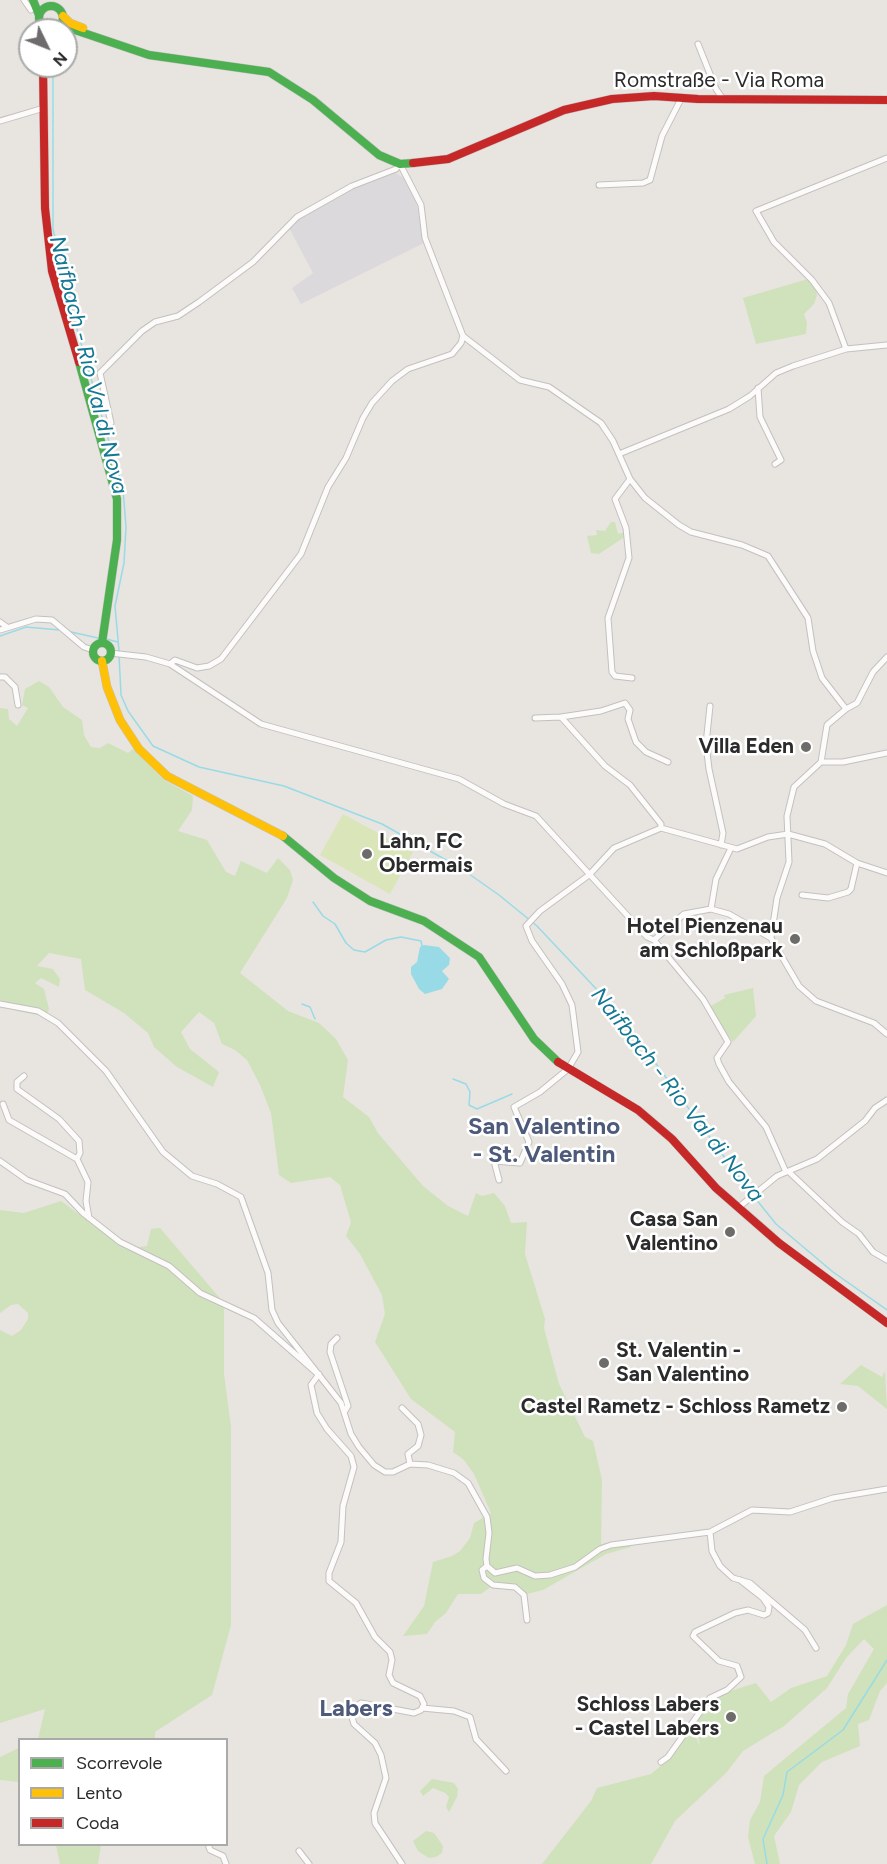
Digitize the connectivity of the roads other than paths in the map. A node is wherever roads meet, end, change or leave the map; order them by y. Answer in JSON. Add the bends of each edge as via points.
{"nodes":[{"id":1,"x":24,"y":0,"type":"edge"},
{"id":2,"x":33,"y":0,"type":"edge"},
{"id":3,"x":38,"y":0,"type":"edge"},
{"id":4,"x":48,"y":6,"type":"junction"},
{"id":5,"x":31,"y":10,"type":"dead end"},
{"id":6,"x":63,"y":15,"type":"junction"},
{"id":7,"x":38,"y":18,"type":"edge"},
{"id":8,"x":42,"y":18,"type":"edge"},
{"id":9,"x":61,"y":18,"type":"edge"},
{"id":10,"x":78,"y":33,"type":"edge"},
{"id":11,"x":94,"y":36,"type":"junction"},
{"id":12,"x":698,"y":44,"type":"dead end"},
{"id":13,"x":43,"y":78,"type":"edge"},
{"id":14,"x":722,"y":97,"type":"junction"},
{"id":15,"x":681,"y":99,"type":"junction"},
{"id":16,"x":887,"y":100,"type":"edge"},
{"id":17,"x":44,"y":108,"type":"junction"},
{"id":18,"x":0,"y":121,"type":"edge"},
{"id":19,"x":887,"y":158,"type":"edge"},
{"id":20,"x":400,"y":164,"type":"junction"},
{"id":21,"x":599,"y":185,"type":"dead end"},
{"id":22,"x":463,"y":336,"type":"junction"},
{"id":23,"x":887,"y":345,"type":"edge"},
{"id":24,"x":846,"y":349,"type":"junction"},
{"id":25,"x":758,"y":388,"type":"junction"},
{"id":26,"x":99,"y":428,"type":"junction"},
{"id":27,"x":619,"y":454,"type":"junction"},
{"id":28,"x":775,"y":464,"type":"dead end"},
{"id":29,"x":630,"y":479,"type":"junction"},
{"id":30,"x":0,"y":622,"type":"edge"},
{"id":31,"x":7,"y":627,"type":"junction"},
{"id":32,"x":0,"y":630,"type":"edge"},
{"id":33,"x":102,"y":640,"type":"junction"},
{"id":34,"x":93,"y":650,"type":"junction"},
{"id":35,"x":113,"y":654,"type":"junction"},
{"id":36,"x":887,"y":657,"type":"edge"},
{"id":37,"x":102,"y":661,"type":"junction"},
{"id":38,"x":170,"y":664,"type":"junction"},
{"id":39,"x":0,"y":677,"type":"edge"},
{"id":40,"x":632,"y":678,"type":"dead end"},
{"id":41,"x":18,"y":705,"type":"dead end"},
{"id":42,"x":710,"y":706,"type":"dead end"},
{"id":43,"x":846,"y":709,"type":"junction"},
{"id":44,"x":561,"y":717,"type":"junction"},
{"id":45,"x":535,"y":718,"type":"dead end"},
{"id":46,"x":887,"y":753,"type":"edge"},
{"id":47,"x":668,"y":762,"type":"dead end"},
{"id":48,"x":821,"y":762,"type":"junction"},
{"id":49,"x":661,"y":828,"type":"junction"},
{"id":50,"x":788,"y":834,"type":"junction"},
{"id":51,"x":721,"y":844,"type":"junction"},
{"id":52,"x":731,"y":848,"type":"junction"},
{"id":53,"x":857,"y":863,"type":"junction"},
{"id":54,"x":887,"y":873,"type":"edge"},
{"id":55,"x":589,"y":875,"type":"junction"},
{"id":56,"x":802,"y":895,"type":"dead end"},
{"id":57,"x":711,"y":909,"type":"junction"},
{"id":58,"x":771,"y":938,"type":"junction"},
{"id":59,"x":654,"y":940,"type":"junction"},
{"id":60,"x":0,"y":1004,"type":"edge"},
{"id":61,"x":887,"y":1034,"type":"edge"},
{"id":62,"x":568,"y":1069,"type":"junction"},
{"id":63,"x":24,"y":1076,"type":"dead end"},
{"id":64,"x":887,"y":1100,"type":"edge"},
{"id":65,"x":3,"y":1104,"type":"dead end"},
{"id":66,"x":77,"y":1159,"type":"junction"},
{"id":67,"x":0,"y":1161,"type":"edge"},
{"id":68,"x":787,"y":1172,"type":"junction"},
{"id":69,"x":499,"y":1180,"type":"dead end"},
{"id":70,"x":739,"y":1208,"type":"junction"},
{"id":71,"x":89,"y":1218,"type":"junction"},
{"id":72,"x":887,"y":1260,"type":"edge"},
{"id":73,"x":887,"y":1323,"type":"edge"},
{"id":74,"x":337,"y":1338,"type":"dead end"},
{"id":75,"x":319,"y":1374,"type":"junction"},
{"id":76,"x":402,"y":1408,"type":"dead end"},
{"id":77,"x":345,"y":1411,"type":"junction"},
{"id":78,"x":410,"y":1464,"type":"junction"},
{"id":79,"x":887,"y":1489,"type":"edge"},
{"id":80,"x":710,"y":1532,"type":"junction"},
{"id":81,"x":487,"y":1566,"type":"junction"},
{"id":82,"x":740,"y":1580,"type":"junction"},
{"id":83,"x":527,"y":1620,"type":"dead end"},
{"id":84,"x":816,"y":1648,"type":"dead end"},
{"id":85,"x":422,"y":1708,"type":"junction"},
{"id":86,"x":661,"y":1762,"type":"dead end"},
{"id":87,"x":506,"y":1771,"type":"dead end"},
{"id":88,"x":208,"y":1846,"type":"edge"},
{"id":89,"x":299,"y":1851,"type":"dead end"},
{"id":90,"x":226,"y":1864,"type":"edge"},
{"id":91,"x":309,"y":1864,"type":"edge"},
{"id":92,"x":402,"y":1864,"type":"edge"}],
"edges":[{"from":1,"to":5,"type":"street"},
{"from":2,"to":7,"type":"main road"},
{"from":3,"to":4,"type":"main road"},
{"from":4,"to":6,"type":"main road","via":[[59,9]]},
{"from":4,"to":8,"type":"main road"},
{"from":6,"to":9,"type":"main road"},
{"from":6,"to":11,"type":"main road"},
{"from":10,"to":11,"type":"main road"},
{"from":11,"to":20,"type":"main road","via":[[149,55],[269,72],[313,100],[379,155]]},
{"from":12,"to":14,"type":"street"},
{"from":13,"to":17,"type":"main road"},
{"from":14,"to":15,"type":"main road","name":"Romstraße - Via Roma"},
{"from":14,"to":16,"type":"main road","name":"Romstraße - Via Roma"},
{"from":15,"to":20,"type":"main road","name":"Romstraße - Via Roma","via":[[634,96],[588,102],[464,154]]},
{"from":15,"to":21,"type":"street","via":[[662,136],[650,180]]},
{"from":17,"to":18,"type":"street"},
{"from":17,"to":26,"type":"main road","via":[[45,208],[52,271]]},
{"from":19,"to":24,"type":"street","via":[[756,211],[774,242],[830,303]]},
{"from":20,"to":22,"type":"street","via":[[421,205],[425,238]]},
{"from":20,"to":26,"type":"street","via":[[297,217],[253,262],[199,302],[141,331],[100,373],[109,424]]},
{"from":22,"to":27,"type":"street","via":[[520,380],[549,387],[601,423]]},
{"from":22,"to":38,"type":"street","via":[[452,354],[408,369],[372,403],[346,459],[335,471],[301,554],[221,659],[197,668],[175,660]]},
{"from":23,"to":24,"type":"street"},
{"from":24,"to":25,"type":"street","via":[[776,373]]},
{"from":25,"to":27,"type":"street","via":[[729,409]]},
{"from":25,"to":28,"type":"street","via":[[760,417],[781,460]]},
{"from":26,"to":33,"type":"main road","via":[[118,520]]},
{"from":27,"to":29,"type":"street"},
{"from":29,"to":40,"type":"street","via":[[615,500],[626,528],[629,558],[608,618],[612,672]]},
{"from":29,"to":43,"type":"street","via":[[650,503],[691,532],[768,556],[808,618],[822,678]]},
{"from":30,"to":31,"type":"street"},
{"from":31,"to":32,"type":"street"},
{"from":31,"to":34,"type":"street","via":[[46,619]]},
{"from":33,"to":34,"type":"main road"},
{"from":33,"to":35,"type":"main road"},
{"from":34,"to":37,"type":"main road","via":[[94,658]]},
{"from":35,"to":37,"type":"main road"},
{"from":35,"to":38,"type":"street"},
{"from":36,"to":43,"type":"street","via":[[873,672],[857,703]]},
{"from":37,"to":62,"type":"main road","via":[[120,720],[154,764],[182,785],[272,828],[370,901],[450,935],[479,957],[522,1022],[547,1053]]},
{"from":38,"to":55,"type":"street","via":[[261,724],[459,779],[504,804],[536,816]]},
{"from":39,"to":41,"type":"street","via":[[15,687]]},
{"from":42,"to":51,"type":"street","via":[[706,744],[723,833]]},
{"from":43,"to":48,"type":"street","via":[[827,724]]},
{"from":44,"to":45,"type":"street"},
{"from":44,"to":47,"type":"street","via":[[625,703],[636,742],[646,752]]},
{"from":44,"to":49,"type":"street","via":[[605,766],[630,785]]},
{"from":46,"to":48,"type":"street"},
{"from":48,"to":50,"type":"street","via":[[794,787],[788,806]]},
{"from":49,"to":51,"type":"street"},
{"from":49,"to":55,"type":"street","via":[[614,848]]},
{"from":50,"to":52,"type":"street"},
{"from":50,"to":53,"type":"street","via":[[825,844]]},
{"from":50,"to":58,"type":"street","via":[[789,862],[777,898]]},
{"from":51,"to":52,"type":"street"},
{"from":52,"to":57,"type":"street","via":[[716,879]]},
{"from":53,"to":54,"type":"street"},
{"from":53,"to":56,"type":"street","via":[[848,892],[828,898]]},
{"from":55,"to":59,"type":"street"},
{"from":55,"to":62,"type":"street","via":[[531,920],[526,930],[572,1005],[578,1052]]},
{"from":57,"to":58,"type":"street"},
{"from":57,"to":59,"type":"street","via":[[684,914]]},
{"from":58,"to":61,"type":"street","via":[[799,986],[816,1001],[874,1023]]},
{"from":59,"to":68,"type":"street","via":[[703,999],[726,1037],[726,1045],[717,1058],[719,1064],[766,1127]]},
{"from":60,"to":75,"type":"street","via":[[38,1011],[58,1023],[106,1071],[163,1152],[192,1176],[242,1197],[268,1273],[272,1310]]},
{"from":62,"to":69,"type":"street","via":[[514,1107],[529,1142],[520,1163],[494,1161]]},
{"from":62,"to":70,"type":"main road","via":[[645,1115]]},
{"from":63,"to":66,"type":"street","via":[[17,1082],[17,1089],[59,1119],[79,1141]]},
{"from":64,"to":68,"type":"street","via":[[817,1159]]},
{"from":65,"to":66,"type":"street","via":[[9,1120]]},
{"from":66,"to":71,"type":"street","via":[[88,1182]]},
{"from":67,"to":71,"type":"street","via":[[27,1180],[65,1194]]},
{"from":68,"to":70,"type":"street"},
{"from":68,"to":72,"type":"street","via":[[859,1234],[873,1252]]},
{"from":70,"to":73,"type":"main road"},
{"from":71,"to":75,"type":"street","via":[[134,1250],[169,1266],[200,1293],[254,1318]]},
{"from":74,"to":77,"type":"street","via":[[330,1352],[348,1406]]},
{"from":75,"to":77,"type":"street"},
{"from":75,"to":85,"type":"street","via":[[311,1385],[317,1413],[351,1456],[354,1467],[343,1506],[341,1542],[329,1581],[356,1603],[375,1637],[390,1652],[389,1675],[393,1683],[420,1696]]},
{"from":76,"to":78,"type":"street","via":[[418,1424],[421,1435],[418,1446],[408,1454]]},
{"from":77,"to":78,"type":"street","via":[[354,1439],[379,1470],[393,1472]]},
{"from":78,"to":81,"type":"street","via":[[448,1470],[473,1488],[489,1525]]},
{"from":79,"to":80,"type":"street","via":[[833,1498],[790,1512],[752,1510]]},
{"from":80,"to":81,"type":"street","via":[[611,1545],[575,1567],[550,1575],[536,1576],[517,1568],[495,1573]]},
{"from":80,"to":82,"type":"street","via":[[714,1558],[727,1573]]},
{"from":81,"to":83,"type":"street","via":[[482,1570],[484,1578],[493,1585],[515,1587],[524,1595]]},
{"from":82,"to":84,"type":"street","via":[[750,1583],[805,1630]]},
{"from":82,"to":86,"type":"street","via":[[763,1599],[768,1613],[735,1613],[693,1636],[719,1661],[737,1666],[741,1677],[710,1698]]},
{"from":85,"to":87,"type":"street","via":[[470,1717],[476,1739]]},
{"from":85,"to":92,"type":"street","via":[[414,1713],[367,1703],[358,1705],[352,1717],[375,1743],[385,1768],[384,1788],[374,1815],[377,1830]]},
{"from":88,"to":90,"type":"street","via":[[223,1856]]},
{"from":89,"to":91,"type":"street"}]}
